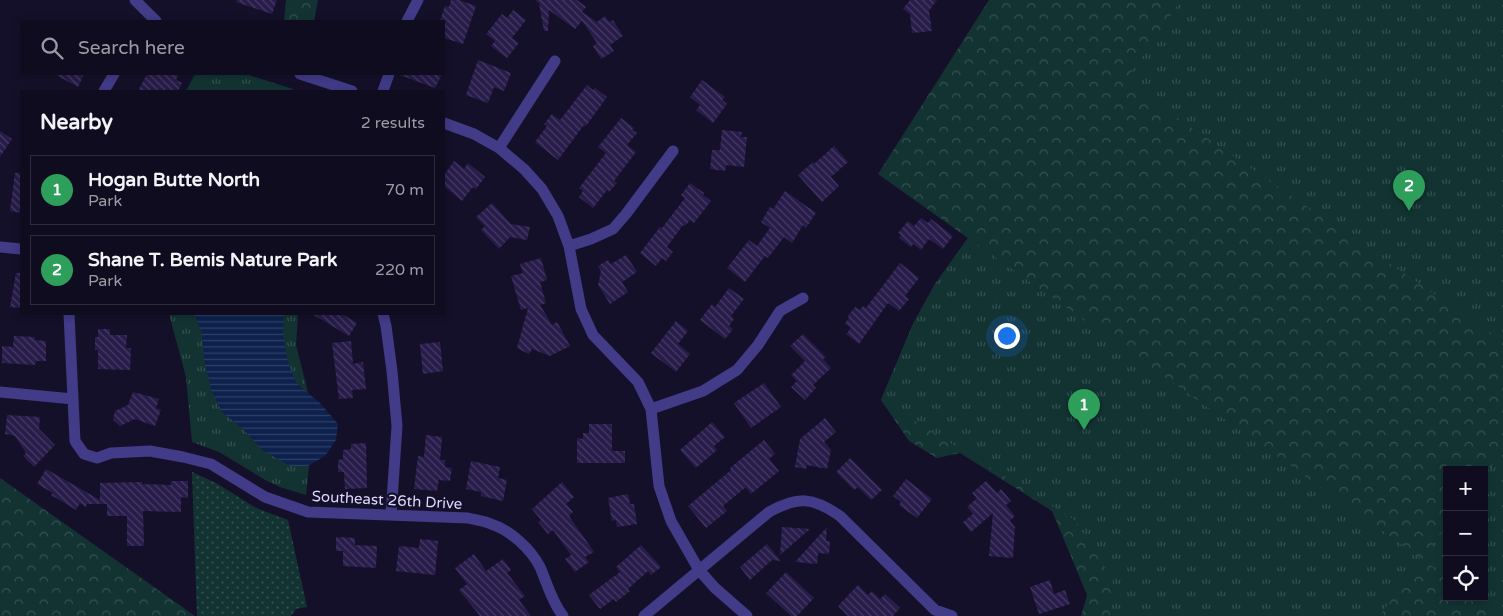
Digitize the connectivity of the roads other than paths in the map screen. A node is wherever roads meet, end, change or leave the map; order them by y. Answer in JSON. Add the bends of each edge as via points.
{"nodes":[{"id":1,"x":135,"y":0,"type":"edge"},
{"id":2,"x":418,"y":0,"type":"edge"},
{"id":3,"x":152,"y":20,"type":"edge"},
{"id":4,"x":408,"y":20,"type":"edge"},
{"id":5,"x":555,"y":61,"type":"dead end"},
{"id":6,"x":113,"y":75,"type":"edge"},
{"id":7,"x":303,"y":75,"type":"edge"},
{"id":8,"x":388,"y":75,"type":"edge"},
{"id":9,"x":105,"y":90,"type":"edge"},
{"id":10,"x":349,"y":90,"type":"edge"},
{"id":11,"x":382,"y":90,"type":"edge"},
{"id":12,"x":445,"y":123,"type":"edge"},
{"id":13,"x":499,"y":148,"type":"junction"},
{"id":14,"x":673,"y":150,"type":"dead end"},
{"id":15,"x":569,"y":246,"type":"junction"},
{"id":16,"x":0,"y":247,"type":"edge"},
{"id":17,"x":20,"y":249,"type":"edge"},
{"id":18,"x":804,"y":298,"type":"dead end"},
{"id":19,"x":69,"y":315,"type":"edge"},
{"id":20,"x":383,"y":315,"type":"edge"},
{"id":21,"x":0,"y":392,"type":"edge"},
{"id":22,"x":73,"y":399,"type":"junction"},
{"id":23,"x":651,"y":409,"type":"junction"},
{"id":24,"x":392,"y":515,"type":"junction"},
{"id":25,"x":699,"y":570,"type":"junction"},
{"id":26,"x":563,"y":616,"type":"edge"},
{"id":27,"x":644,"y":616,"type":"edge"},
{"id":28,"x":747,"y":616,"type":"edge"},
{"id":29,"x":952,"y":616,"type":"edge"}],
"edges":[{"from":1,"to":3,"type":"street"},
{"from":2,"to":4,"type":"street"},
{"from":5,"to":13,"type":"street"},
{"from":6,"to":9,"type":"street"},
{"from":7,"to":10,"type":"street"},
{"from":8,"to":11,"type":"street"},
{"from":12,"to":13,"type":"street"},
{"from":13,"to":15,"type":"street","via":[[542,189],[558,216]]},
{"from":14,"to":15,"type":"street","via":[[613,229]]},
{"from":15,"to":23,"type":"street","via":[[581,309],[593,335],[638,382]]},
{"from":16,"to":17,"type":"street"},
{"from":18,"to":23,"type":"street","via":[[780,311],[737,370],[703,391]]},
{"from":19,"to":22,"type":"street"},
{"from":20,"to":24,"type":"street","via":[[397,426]]},
{"from":21,"to":22,"type":"street"},
{"from":22,"to":24,"type":"street","name":"Southeast 26th Drive","via":[[75,441],[84,454],[97,458],[150,451],[183,457],[211,464],[265,498],[308,512]]},
{"from":23,"to":25,"type":"street","via":[[659,486],[671,521]]},
{"from":24,"to":26,"type":"street","name":"Southeast 26th Drive","via":[[468,518],[492,524],[509,533],[538,564]]},
{"from":25,"to":27,"type":"street"},
{"from":25,"to":28,"type":"street"},
{"from":25,"to":29,"type":"street","via":[[769,512],[784,504],[810,501],[824,505],[840,516],[935,610]]}]}
